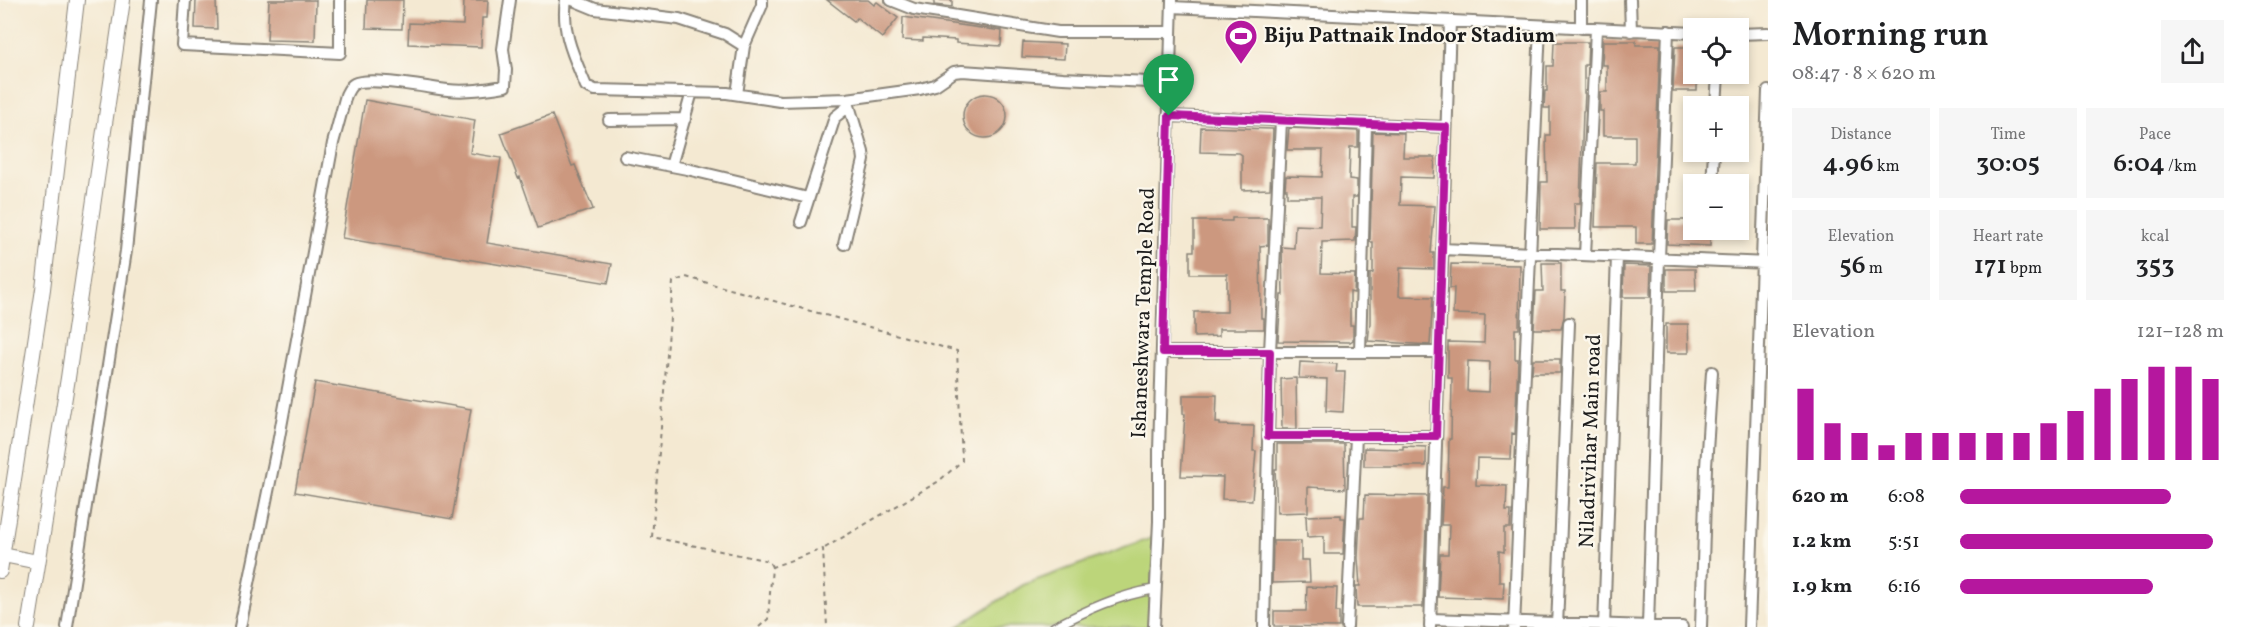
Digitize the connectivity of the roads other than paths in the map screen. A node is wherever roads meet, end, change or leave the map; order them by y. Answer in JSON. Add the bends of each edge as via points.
{"nodes":[{"id":1,"x":77,"y":0,"type":"edge"},
{"id":2,"x":123,"y":0,"type":"edge"},
{"id":3,"x":151,"y":0,"type":"edge"},
{"id":4,"x":185,"y":0,"type":"edge"},
{"id":5,"x":340,"y":0,"type":"edge"},
{"id":6,"x":510,"y":0,"type":"edge"},
{"id":7,"x":566,"y":0,"type":"edge"},
{"id":8,"x":573,"y":0,"type":"edge"},
{"id":9,"x":762,"y":0,"type":"edge"},
{"id":10,"x":891,"y":0,"type":"edge"},
{"id":11,"x":1581,"y":0,"type":"edge"},
{"id":12,"x":1630,"y":0,"type":"edge"},
{"id":13,"x":1172,"y":4,"type":"edge"},
{"id":14,"x":1450,"y":21,"type":"junction"},
{"id":15,"x":1540,"y":26,"type":"junction"},
{"id":16,"x":1581,"y":28,"type":"junction"},
{"id":17,"x":1596,"y":29,"type":"junction"},
{"id":18,"x":1630,"y":31,"type":"junction"},
{"id":19,"x":1668,"y":31,"type":"junction"},
{"id":20,"x":1171,"y":32,"type":"junction"},
{"id":21,"x":1683,"y":32,"type":"edge"},
{"id":22,"x":1768,"y":33,"type":"edge"},
{"id":23,"x":1749,"y":34,"type":"edge"},
{"id":24,"x":744,"y":46,"type":"junction"},
{"id":25,"x":1170,"y":83,"type":"junction"},
{"id":26,"x":1768,"y":91,"type":"edge"},
{"id":27,"x":692,"y":92,"type":"junction"},
{"id":28,"x":737,"y":94,"type":"junction"},
{"id":29,"x":848,"y":103,"type":"junction"},
{"id":30,"x":1169,"y":116,"type":"junction"},
{"id":31,"x":685,"y":119,"type":"junction"},
{"id":32,"x":609,"y":120,"type":"dead end"},
{"id":33,"x":1281,"y":121,"type":"junction"},
{"id":34,"x":1366,"y":124,"type":"junction"},
{"id":35,"x":1446,"y":127,"type":"junction"},
{"id":36,"x":625,"y":157,"type":"dead end"},
{"id":37,"x":672,"y":166,"type":"junction"},
{"id":38,"x":808,"y":198,"type":"junction"},
{"id":39,"x":801,"y":222,"type":"dead end"},
{"id":40,"x":844,"y":244,"type":"dead end"},
{"id":41,"x":1442,"y":249,"type":"junction"},
{"id":42,"x":1530,"y":252,"type":"junction"},
{"id":43,"x":1585,"y":255,"type":"junction"},
{"id":44,"x":1617,"y":256,"type":"junction"},
{"id":45,"x":1659,"y":258,"type":"junction"},
{"id":46,"x":1765,"y":263,"type":"edge"},
{"id":47,"x":1569,"y":323,"type":"dead end"},
{"id":48,"x":1763,"y":341,"type":"edge"},
{"id":49,"x":1163,"y":352,"type":"junction"},
{"id":50,"x":1270,"y":352,"type":"junction"},
{"id":51,"x":1360,"y":352,"type":"junction"},
{"id":52,"x":1439,"y":352,"type":"junction"},
{"id":53,"x":1712,"y":372,"type":"dead end"},
{"id":54,"x":1268,"y":436,"type":"junction"},
{"id":55,"x":1356,"y":436,"type":"junction"},
{"id":56,"x":1436,"y":436,"type":"junction"},
{"id":57,"x":3,"y":555,"type":"junction"},
{"id":58,"x":38,"y":562,"type":"junction"},
{"id":59,"x":0,"y":571,"type":"edge"},
{"id":60,"x":1156,"y":590,"type":"junction"},
{"id":61,"x":1430,"y":623,"type":"edge"},
{"id":62,"x":1514,"y":624,"type":"edge"},
{"id":63,"x":1557,"y":625,"type":"edge"},
{"id":64,"x":1604,"y":626,"type":"edge"},
{"id":65,"x":1647,"y":626,"type":"edge"},
{"id":66,"x":28,"y":627,"type":"edge"},
{"id":67,"x":67,"y":627,"type":"edge"},
{"id":68,"x":240,"y":627,"type":"edge"},
{"id":69,"x":1054,"y":627,"type":"edge"},
{"id":70,"x":1154,"y":627,"type":"edge"},
{"id":71,"x":1264,"y":627,"type":"edge"},
{"id":72,"x":1347,"y":627,"type":"edge"},
{"id":73,"x":1667,"y":627,"type":"edge"},
{"id":74,"x":1682,"y":627,"type":"edge"},
{"id":75,"x":1701,"y":627,"type":"edge"},
{"id":76,"x":1749,"y":627,"type":"edge"}],
"edges":[{"from":1,"to":57,"type":"street","via":[[43,289]]},
{"from":2,"to":58,"type":"street"},
{"from":3,"to":67,"type":"street","via":[[126,250]]},
{"from":4,"to":5,"type":"street","via":[[182,45],[340,53]]},
{"from":6,"to":68,"type":"street","via":[[503,49],[505,86],[448,90],[363,81],[349,87],[333,143]]},
{"from":7,"to":27,"type":"street","via":[[568,44],[590,89]]},
{"from":8,"to":24,"type":"street","via":[[595,9],[679,19],[725,34]]},
{"from":9,"to":24,"type":"street"},
{"from":10,"to":20,"type":"street","via":[[914,9],[1058,32]]},
{"from":11,"to":16,"type":"street"},
{"from":12,"to":18,"type":"street"},
{"from":13,"to":14,"type":"street"},
{"from":13,"to":20,"type":"street","name":"Ishaneshwara Temple Road"},
{"from":14,"to":15,"type":"street"},
{"from":14,"to":35,"type":"street"},
{"from":15,"to":16,"type":"street"},
{"from":15,"to":42,"type":"street"},
{"from":16,"to":17,"type":"street"},
{"from":17,"to":18,"type":"street"},
{"from":17,"to":43,"type":"street"},
{"from":18,"to":19,"type":"street"},
{"from":19,"to":21,"type":"street"},
{"from":19,"to":45,"type":"street"},
{"from":20,"to":25,"type":"street","name":"Ishaneshwara Temple Road"},
{"from":22,"to":23,"type":"street"},
{"from":24,"to":28,"type":"street"},
{"from":25,"to":29,"type":"street","via":[[962,71],[935,85]]},
{"from":25,"to":30,"type":"street","name":"Ishaneshwara Temple Road"},
{"from":26,"to":46,"type":"street"},
{"from":27,"to":28,"type":"street"},
{"from":27,"to":31,"type":"street"},
{"from":28,"to":29,"type":"street","via":[[780,101]]},
{"from":29,"to":38,"type":"street","via":[[835,117]]},
{"from":29,"to":40,"type":"street","via":[[864,160]]},
{"from":30,"to":33,"type":"street"},
{"from":30,"to":49,"type":"street","name":"Ishaneshwara Temple Road"},
{"from":31,"to":32,"type":"street"},
{"from":31,"to":37,"type":"street"},
{"from":33,"to":34,"type":"street"},
{"from":33,"to":50,"type":"street"},
{"from":34,"to":35,"type":"street"},
{"from":34,"to":51,"type":"street"},
{"from":35,"to":41,"type":"street"},
{"from":36,"to":37,"type":"street"},
{"from":37,"to":38,"type":"street"},
{"from":38,"to":39,"type":"street"},
{"from":41,"to":42,"type":"street"},
{"from":41,"to":52,"type":"street"},
{"from":42,"to":43,"type":"street"},
{"from":42,"to":62,"type":"street"},
{"from":43,"to":44,"type":"street"},
{"from":44,"to":45,"type":"street"},
{"from":44,"to":64,"type":"street","name":"Niladrivihar Main road"},
{"from":45,"to":46,"type":"street"},
{"from":45,"to":65,"type":"street"},
{"from":46,"to":48,"type":"street"},
{"from":47,"to":63,"type":"street"},
{"from":48,"to":76,"type":"street"},
{"from":49,"to":50,"type":"street"},
{"from":49,"to":60,"type":"street","name":"Ishaneshwara Temple Road"},
{"from":50,"to":51,"type":"street"},
{"from":50,"to":54,"type":"street"},
{"from":51,"to":52,"type":"street"},
{"from":52,"to":56,"type":"street"},
{"from":53,"to":75,"type":"street"},
{"from":54,"to":55,"type":"street"},
{"from":54,"to":71,"type":"street"},
{"from":55,"to":56,"type":"street"},
{"from":55,"to":72,"type":"street"},
{"from":56,"to":61,"type":"street"},
{"from":57,"to":58,"type":"street"},
{"from":57,"to":59,"type":"street"},
{"from":58,"to":66,"type":"street"},
{"from":60,"to":69,"type":"street","via":[[1111,600]]},
{"from":60,"to":70,"type":"street","name":"Ishaneshwara Temple Road"},
{"from":61,"to":62,"type":"street"},
{"from":62,"to":63,"type":"street"},
{"from":63,"to":64,"type":"street"},
{"from":64,"to":65,"type":"street"},
{"from":65,"to":73,"type":"street"},
{"from":73,"to":74,"type":"street"}]}
